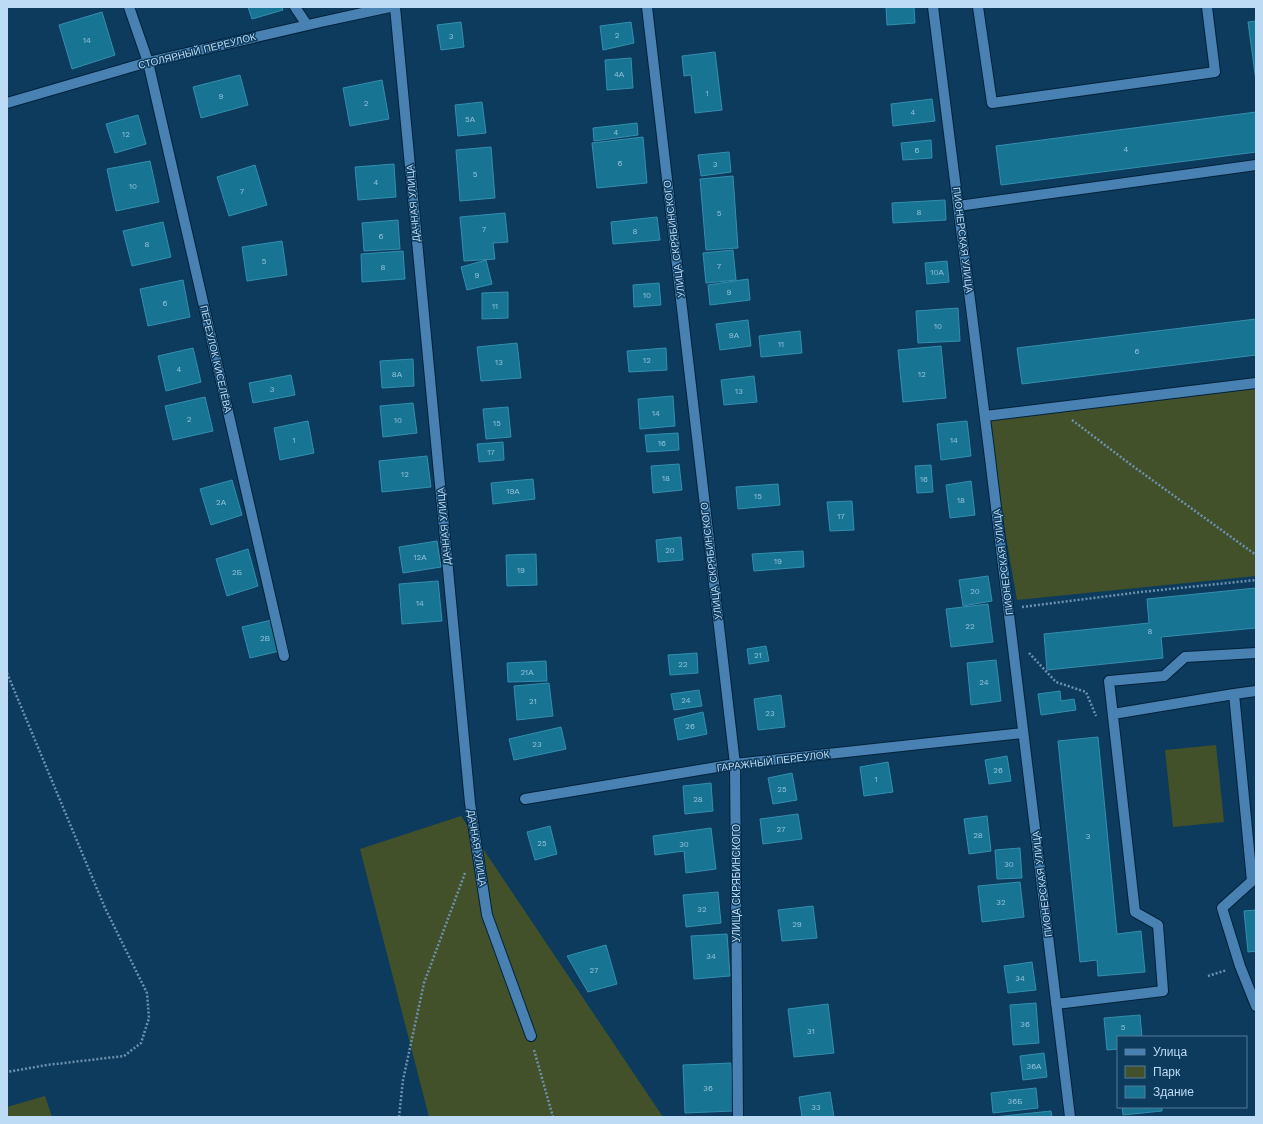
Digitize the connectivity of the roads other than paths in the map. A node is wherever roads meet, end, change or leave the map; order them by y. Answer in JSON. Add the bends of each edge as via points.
{"nodes":[{"id":1,"x":129,"y":7,"type":"edge"},
{"id":2,"x":295,"y":7,"type":"edge"},
{"id":3,"x":390,"y":7,"type":"edge"},
{"id":4,"x":395,"y":7,"type":"edge"},
{"id":5,"x":646,"y":7,"type":"edge"},
{"id":6,"x":933,"y":7,"type":"edge"},
{"id":7,"x":978,"y":7,"type":"edge"},
{"id":8,"x":1207,"y":7,"type":"edge"},
{"id":9,"x":307,"y":25,"type":"junction"},
{"id":10,"x":148,"y":62,"type":"junction"},
{"id":11,"x":7,"y":103,"type":"edge"},
{"id":12,"x":1256,"y":165,"type":"edge"},
{"id":13,"x":958,"y":206,"type":"junction"},
{"id":14,"x":1256,"y":383,"type":"edge"},
{"id":15,"x":985,"y":416,"type":"junction"},
{"id":16,"x":1256,"y":653,"type":"edge"},
{"id":17,"x":284,"y":656,"type":"dead end"},
{"id":18,"x":1256,"y":691,"type":"edge"},
{"id":19,"x":1234,"y":694,"type":"junction"},
{"id":20,"x":1113,"y":714,"type":"junction"},
{"id":21,"x":1023,"y":733,"type":"junction"},
{"id":22,"x":735,"y":764,"type":"junction"},
{"id":23,"x":525,"y":799,"type":"dead end"},
{"id":24,"x":1056,"y":1004,"type":"junction"},
{"id":25,"x":1256,"y":1006,"type":"edge"},
{"id":26,"x":531,"y":1036,"type":"road end"},
{"id":27,"x":738,"y":1117,"type":"edge"},
{"id":28,"x":1070,"y":1117,"type":"edge"}],
"edges":[{"from":1,"to":10,"type":"street","name":"ПЕРЕУЛОК КИСЕЛЁВА"},
{"from":2,"to":9,"type":"street"},
{"from":3,"to":9,"type":"street","name":"СТОЛЯРНЫЙ ПЕРЕУЛОК"},
{"from":4,"to":26,"type":"street","name":"ДАЧНАЯ УЛИЦА","via":[[470,803],[487,915]]},
{"from":5,"to":22,"type":"street","name":"УЛИЦА СКРЯБИНСКОГО"},
{"from":6,"to":13,"type":"street","name":"ПИОНЕРСКАЯ УЛИЦА"},
{"from":7,"to":8,"type":"street","via":[[992,103],[1216,72]]},
{"from":9,"to":10,"type":"street","name":"СТОЛЯРНЫЙ ПЕРЕУЛОК"},
{"from":10,"to":11,"type":"street","name":"СТОЛЯРНЫЙ ПЕРЕУЛОК"},
{"from":10,"to":17,"type":"street","name":"ПЕРЕУЛОК КИСЕЛЁВА"},
{"from":12,"to":13,"type":"street"},
{"from":13,"to":15,"type":"street","name":"ПИОНЕРСКАЯ УЛИЦА"},
{"from":14,"to":15,"type":"street"},
{"from":15,"to":21,"type":"street","name":"ПИОНЕРСКАЯ УЛИЦА"},
{"from":16,"to":20,"type":"street","via":[[1185,657],[1164,676],[1109,681]]},
{"from":18,"to":19,"type":"street"},
{"from":19,"to":20,"type":"street"},
{"from":19,"to":25,"type":"street","via":[[1252,881],[1222,908],[1240,966]]},
{"from":20,"to":24,"type":"street","via":[[1135,912],[1158,925],[1163,991]]},
{"from":21,"to":22,"type":"street","name":"ГАРАЖНЫЙ ПЕРЕУЛОК"},
{"from":21,"to":24,"type":"street","name":"ПИОНЕРСКАЯ УЛИЦА"},
{"from":22,"to":23,"type":"street","name":"ГАРАЖНЫЙ ПЕРЕУЛОК"},
{"from":22,"to":27,"type":"street","name":"УЛИЦА СКРЯБИНСКОГО"},
{"from":24,"to":28,"type":"street","name":"ПИОНЕРСКАЯ УЛИЦА"}]}
